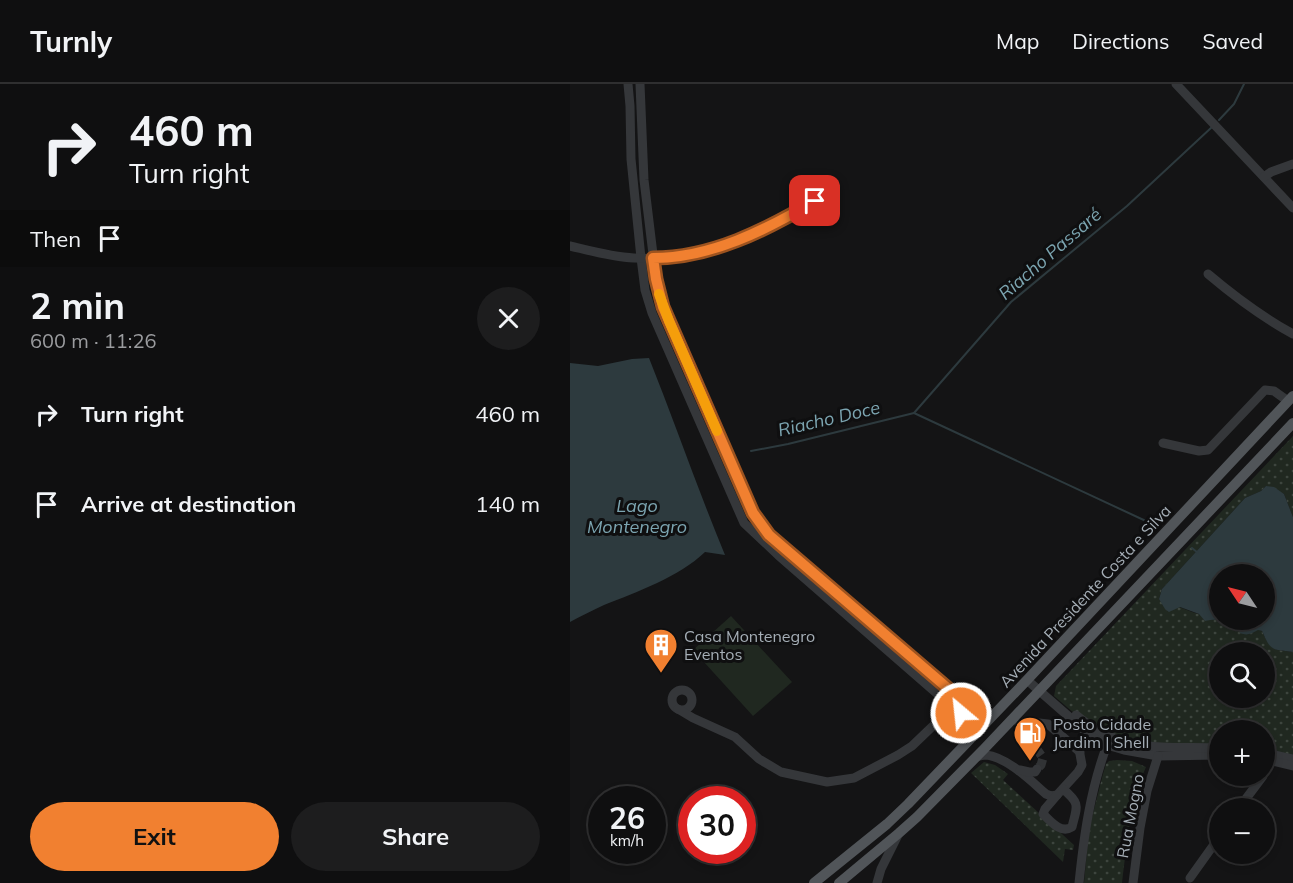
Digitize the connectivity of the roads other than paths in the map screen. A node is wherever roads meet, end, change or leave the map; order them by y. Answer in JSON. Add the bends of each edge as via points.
{"nodes":[{"id":1,"x":628,"y":84,"type":"edge"},
{"id":2,"x":640,"y":84,"type":"edge"},
{"id":3,"x":1176,"y":84,"type":"edge"},
{"id":4,"x":1293,"y":164,"type":"edge"},
{"id":5,"x":1264,"y":177,"type":"junction"},
{"id":6,"x":829,"y":192,"type":"dead end"},
{"id":7,"x":1293,"y":208,"type":"edge"},
{"id":8,"x":570,"y":246,"type":"edge"},
{"id":9,"x":640,"y":258,"type":"junction"},
{"id":10,"x":653,"y":258,"type":"junction"},
{"id":11,"x":1208,"y":274,"type":"dead end"},
{"id":12,"x":1293,"y":334,"type":"edge"},
{"id":13,"x":1287,"y":402,"type":"edge"},
{"id":14,"x":1293,"y":422,"type":"edge"},
{"id":15,"x":1163,"y":443,"type":"dead end"},
{"id":16,"x":1028,"y":680,"type":"junction"},
{"id":17,"x":1040,"y":690,"type":"junction"},
{"id":18,"x":1054,"y":696,"type":"dead end"},
{"id":19,"x":678,"y":709,"type":"dead end"},
{"id":20,"x":1017,"y":714,"type":"junction"},
{"id":21,"x":951,"y":727,"type":"junction"},
{"id":22,"x":1020,"y":728,"type":"junction"},
{"id":23,"x":1088,"y":733,"type":"junction"},
{"id":24,"x":967,"y":743,"type":"junction"},
{"id":25,"x":1107,"y":745,"type":"junction"},
{"id":26,"x":1036,"y":748,"type":"tunnel mouth"},
{"id":27,"x":1209,"y":748,"type":"edge"},
{"id":28,"x":1080,"y":753,"type":"junction"},
{"id":29,"x":1209,"y":755,"type":"edge"},
{"id":30,"x":1275,"y":755,"type":"edge"},
{"id":31,"x":1158,"y":756,"type":"junction"},
{"id":32,"x":976,"y":757,"type":"junction"},
{"id":33,"x":1293,"y":759,"type":"edge"},
{"id":34,"x":1275,"y":762,"type":"edge"},
{"id":35,"x":1293,"y":766,"type":"edge"},
{"id":36,"x":1080,"y":768,"type":"junction"},
{"id":37,"x":1018,"y":769,"type":"junction"},
{"id":38,"x":1037,"y":769,"type":"dead end"},
{"id":39,"x":1097,"y":773,"type":"junction"},
{"id":40,"x":899,"y":833,"type":"junction"},
{"id":41,"x":1209,"y":851,"type":"edge"},
{"id":42,"x":1190,"y":878,"type":"dead end"},
{"id":43,"x":814,"y":883,"type":"edge"},
{"id":44,"x":839,"y":883,"type":"edge"},
{"id":45,"x":877,"y":883,"type":"edge"},
{"id":46,"x":1079,"y":883,"type":"edge"},
{"id":47,"x":1134,"y":883,"type":"edge"}],
"edges":[{"from":1,"to":9,"type":"street"},
{"from":2,"to":10,"type":"street","via":[[644,180]]},
{"from":3,"to":5,"type":"street"},
{"from":4,"to":5,"type":"street"},
{"from":5,"to":7,"type":"street"},
{"from":6,"to":10,"type":"street","via":[[745,237],[698,254]]},
{"from":8,"to":9,"type":"street"},
{"from":9,"to":10,"type":"street"},
{"from":9,"to":21,"type":"street","via":[[652,313],[744,523],[941,697]]},
{"from":10,"to":21,"type":"street","via":[[663,307],[753,513],[769,535],[951,691],[961,705],[961,713]]},
{"from":11,"to":12,"type":"street"},
{"from":13,"to":14,"type":"main road"},
{"from":13,"to":15,"type":"street","via":[[1274,391],[1265,390],[1208,450]]},
{"from":13,"to":16,"type":"main road","name":"Avenida Presidente Costa e Silva"},
{"from":14,"to":17,"type":"main road","name":"Avenida Presidente Costa e Silva"},
{"from":16,"to":17,"type":"street"},
{"from":16,"to":24,"type":"main road","name":"Avenida Presidente Costa e Silva"},
{"from":17,"to":20,"type":"main road","name":"Avenida Presidente Costa e Silva"},
{"from":17,"to":23,"type":"street"},
{"from":18,"to":27,"type":"street","via":[[1094,728],[1135,744]]},
{"from":19,"to":21,"type":"street","via":[[735,738],[780,772],[827,782],[854,778],[898,755],[936,723]]},
{"from":20,"to":22,"type":"street"},
{"from":20,"to":32,"type":"main road","name":"Avenida Presidente Costa e Silva"},
{"from":21,"to":24,"type":"street"},
{"from":22,"to":26,"type":"street","via":[[1023,737]]},
{"from":22,"to":28,"type":"street","via":[[1030,723],[1048,724]]},
{"from":23,"to":25,"type":"street"},
{"from":23,"to":28,"type":"street","via":[[1080,744]]},
{"from":24,"to":43,"type":"main road","name":"Avenida Presidente Costa e Silva","via":[[887,824]]},
{"from":25,"to":31,"type":"street"},
{"from":25,"to":39,"type":"street"},
{"from":28,"to":36,"type":"street"},
{"from":29,"to":31,"type":"street"},
{"from":30,"to":33,"type":"street"},
{"from":31,"to":47,"type":"street","name":"Rua Mogno","via":[[1140,828]]},
{"from":32,"to":37,"type":"street","via":[[986,755]]},
{"from":32,"to":40,"type":"main road","name":"Avenida Presidente Costa e Silva"},
{"from":34,"to":35,"type":"street"},
{"from":36,"to":37,"type":"street","via":[[1060,792],[1051,796]]},
{"from":36,"to":39,"type":"street"},
{"from":37,"to":38,"type":"street"},
{"from":39,"to":46,"type":"street"},
{"from":40,"to":44,"type":"main road","name":"Avenida Presidente Costa e Silva"},
{"from":40,"to":45,"type":"street"},
{"from":41,"to":42,"type":"street"}]}
